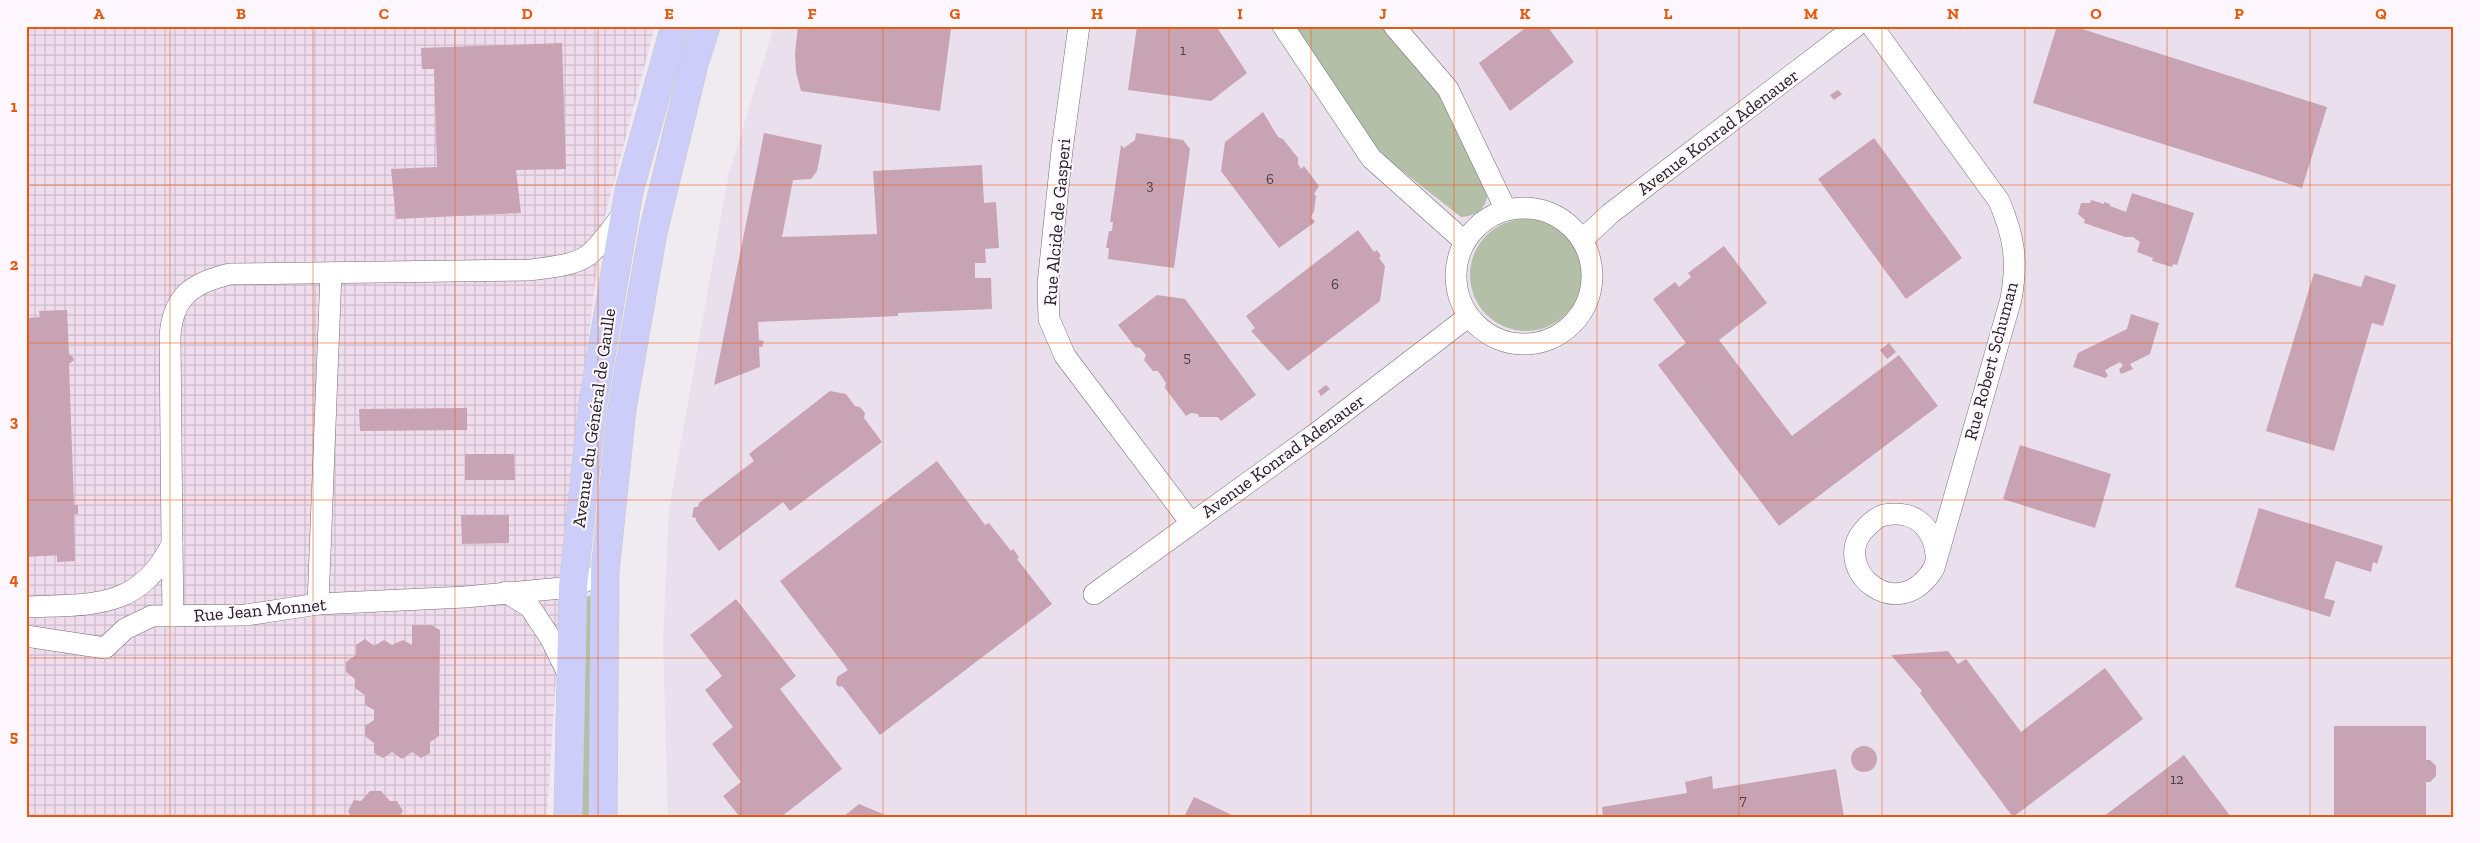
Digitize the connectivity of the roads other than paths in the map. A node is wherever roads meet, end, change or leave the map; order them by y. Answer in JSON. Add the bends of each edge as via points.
{"nodes":[{"id":1,"x":675,"y":26,"type":"edge"},
{"id":2,"x":706,"y":26,"type":"edge"},
{"id":3,"x":1079,"y":26,"type":"edge"},
{"id":4,"x":1283,"y":26,"type":"edge"},
{"id":5,"x":1394,"y":26,"type":"edge"},
{"id":6,"x":1856,"y":26,"type":"edge"},
{"id":7,"x":1872,"y":26,"type":"edge"},
{"id":8,"x":625,"y":210,"type":"junction"},
{"id":9,"x":1506,"y":210,"type":"junction"},
{"id":10,"x":1582,"y":240,"type":"junction"},
{"id":11,"x":1465,"y":242,"type":"junction"},
{"id":12,"x":331,"y":273,"type":"junction"},
{"id":13,"x":1469,"y":316,"type":"junction"},
{"id":14,"x":1954,"y":493,"type":"junction"},
{"id":15,"x":1919,"y":521,"type":"junction"},
{"id":16,"x":1190,"y":523,"type":"junction"},
{"id":17,"x":172,"y":544,"type":"junction"},
{"id":18,"x":1936,"y":555,"type":"junction"},
{"id":19,"x":605,"y":572,"type":"junction"},
{"id":20,"x":572,"y":587,"type":"junction"},
{"id":21,"x":506,"y":592,"type":"junction"},
{"id":22,"x":1094,"y":594,"type":"dead end"},
{"id":23,"x":318,"y":604,"type":"junction"},
{"id":24,"x":26,"y":607,"type":"edge"},
{"id":25,"x":172,"y":616,"type":"junction"},
{"id":26,"x":26,"y":636,"type":"edge"},
{"id":27,"x":571,"y":678,"type":"junction"},
{"id":28,"x":568,"y":817,"type":"edge"},
{"id":29,"x":603,"y":817,"type":"edge"}],
"edges":[{"from":1,"to":8,"type":"main road","name":"Avenue du Général de Gaulle"},
{"from":2,"to":19,"type":"main road","name":"Avenue du Général de Gaulle","via":[[653,232],[622,409]]},
{"from":3,"to":16,"type":"street","name":"Rue Alcide de Gasperi","via":[[1049,275],[1049,319],[1065,356]]},
{"from":4,"to":11,"type":"street","via":[[1370,158]]},
{"from":5,"to":9,"type":"street","via":[[1448,89]]},
{"from":6,"to":10,"type":"street","name":"Avenue Konrad Adenauer","via":[[1611,213]]},
{"from":7,"to":14,"type":"street","name":"Rue Robert Schuman","via":[[1999,201],[2011,228],[2015,257],[2011,298]]},
{"from":8,"to":12,"type":"street","via":[[592,252],[573,262],[530,270]]},
{"from":8,"to":20,"type":"main road","name":"Avenue du Général de Gaulle","via":[[593,403]]},
{"from":9,"to":10,"type":"street","via":[[1528,208],[1549,212],[1567,223]]},
{"from":9,"to":11,"type":"street","via":[[1490,217]]},
{"from":10,"to":13,"type":"street","via":[[1590,260],[1592,282],[1587,303],[1575,321],[1557,335],[1535,343],[1512,343],[1496,338]]},
{"from":11,"to":13,"type":"street","via":[[1458,260],[1456,279],[1460,298]]},
{"from":12,"to":17,"type":"street","via":[[230,274],[208,279],[186,293],[175,307],[170,336]]},
{"from":12,"to":23,"type":"street"},
{"from":13,"to":16,"type":"street","name":"Avenue Konrad Adenauer","via":[[1318,432]]},
{"from":14,"to":15,"type":"street"},
{"from":14,"to":18,"type":"street","name":"Rue Robert Schuman"},
{"from":15,"to":18,"type":"street","via":[[1929,530],[1935,542]]},
{"from":15,"to":18,"type":"street","name":"Rue Robert Schuman","via":[[1907,515],[1894,514],[1881,516],[1869,523],[1856,546],[1860,572],[1867,583],[1879,591],[1905,593],[1927,580],[1934,568]]},
{"from":16,"to":22,"type":"street","name":"Avenue Konrad Adenauer"},
{"from":17,"to":24,"type":"street","via":[[144,582],[122,596],[101,604]]},
{"from":17,"to":25,"type":"street"},
{"from":19,"to":20,"type":"street","name":"Rue Jean Monnet"},
{"from":19,"to":29,"type":"main road","name":"Avenue du Général de Gaulle"},
{"from":20,"to":21,"type":"street","name":"Rue Jean Monnet"},
{"from":20,"to":27,"type":"main road","name":"Avenue du Général de Gaulle"},
{"from":21,"to":23,"type":"street","name":"Rue Jean Monnet"},
{"from":21,"to":27,"type":"street","via":[[530,607]]},
{"from":23,"to":25,"type":"street","name":"Rue Jean Monnet","via":[[246,614]]},
{"from":25,"to":26,"type":"street","name":"Rue Jean Monnet","via":[[152,616],[138,621],[105,648]]},
{"from":27,"to":28,"type":"main road","name":"Avenue du Général de Gaulle"}]}
